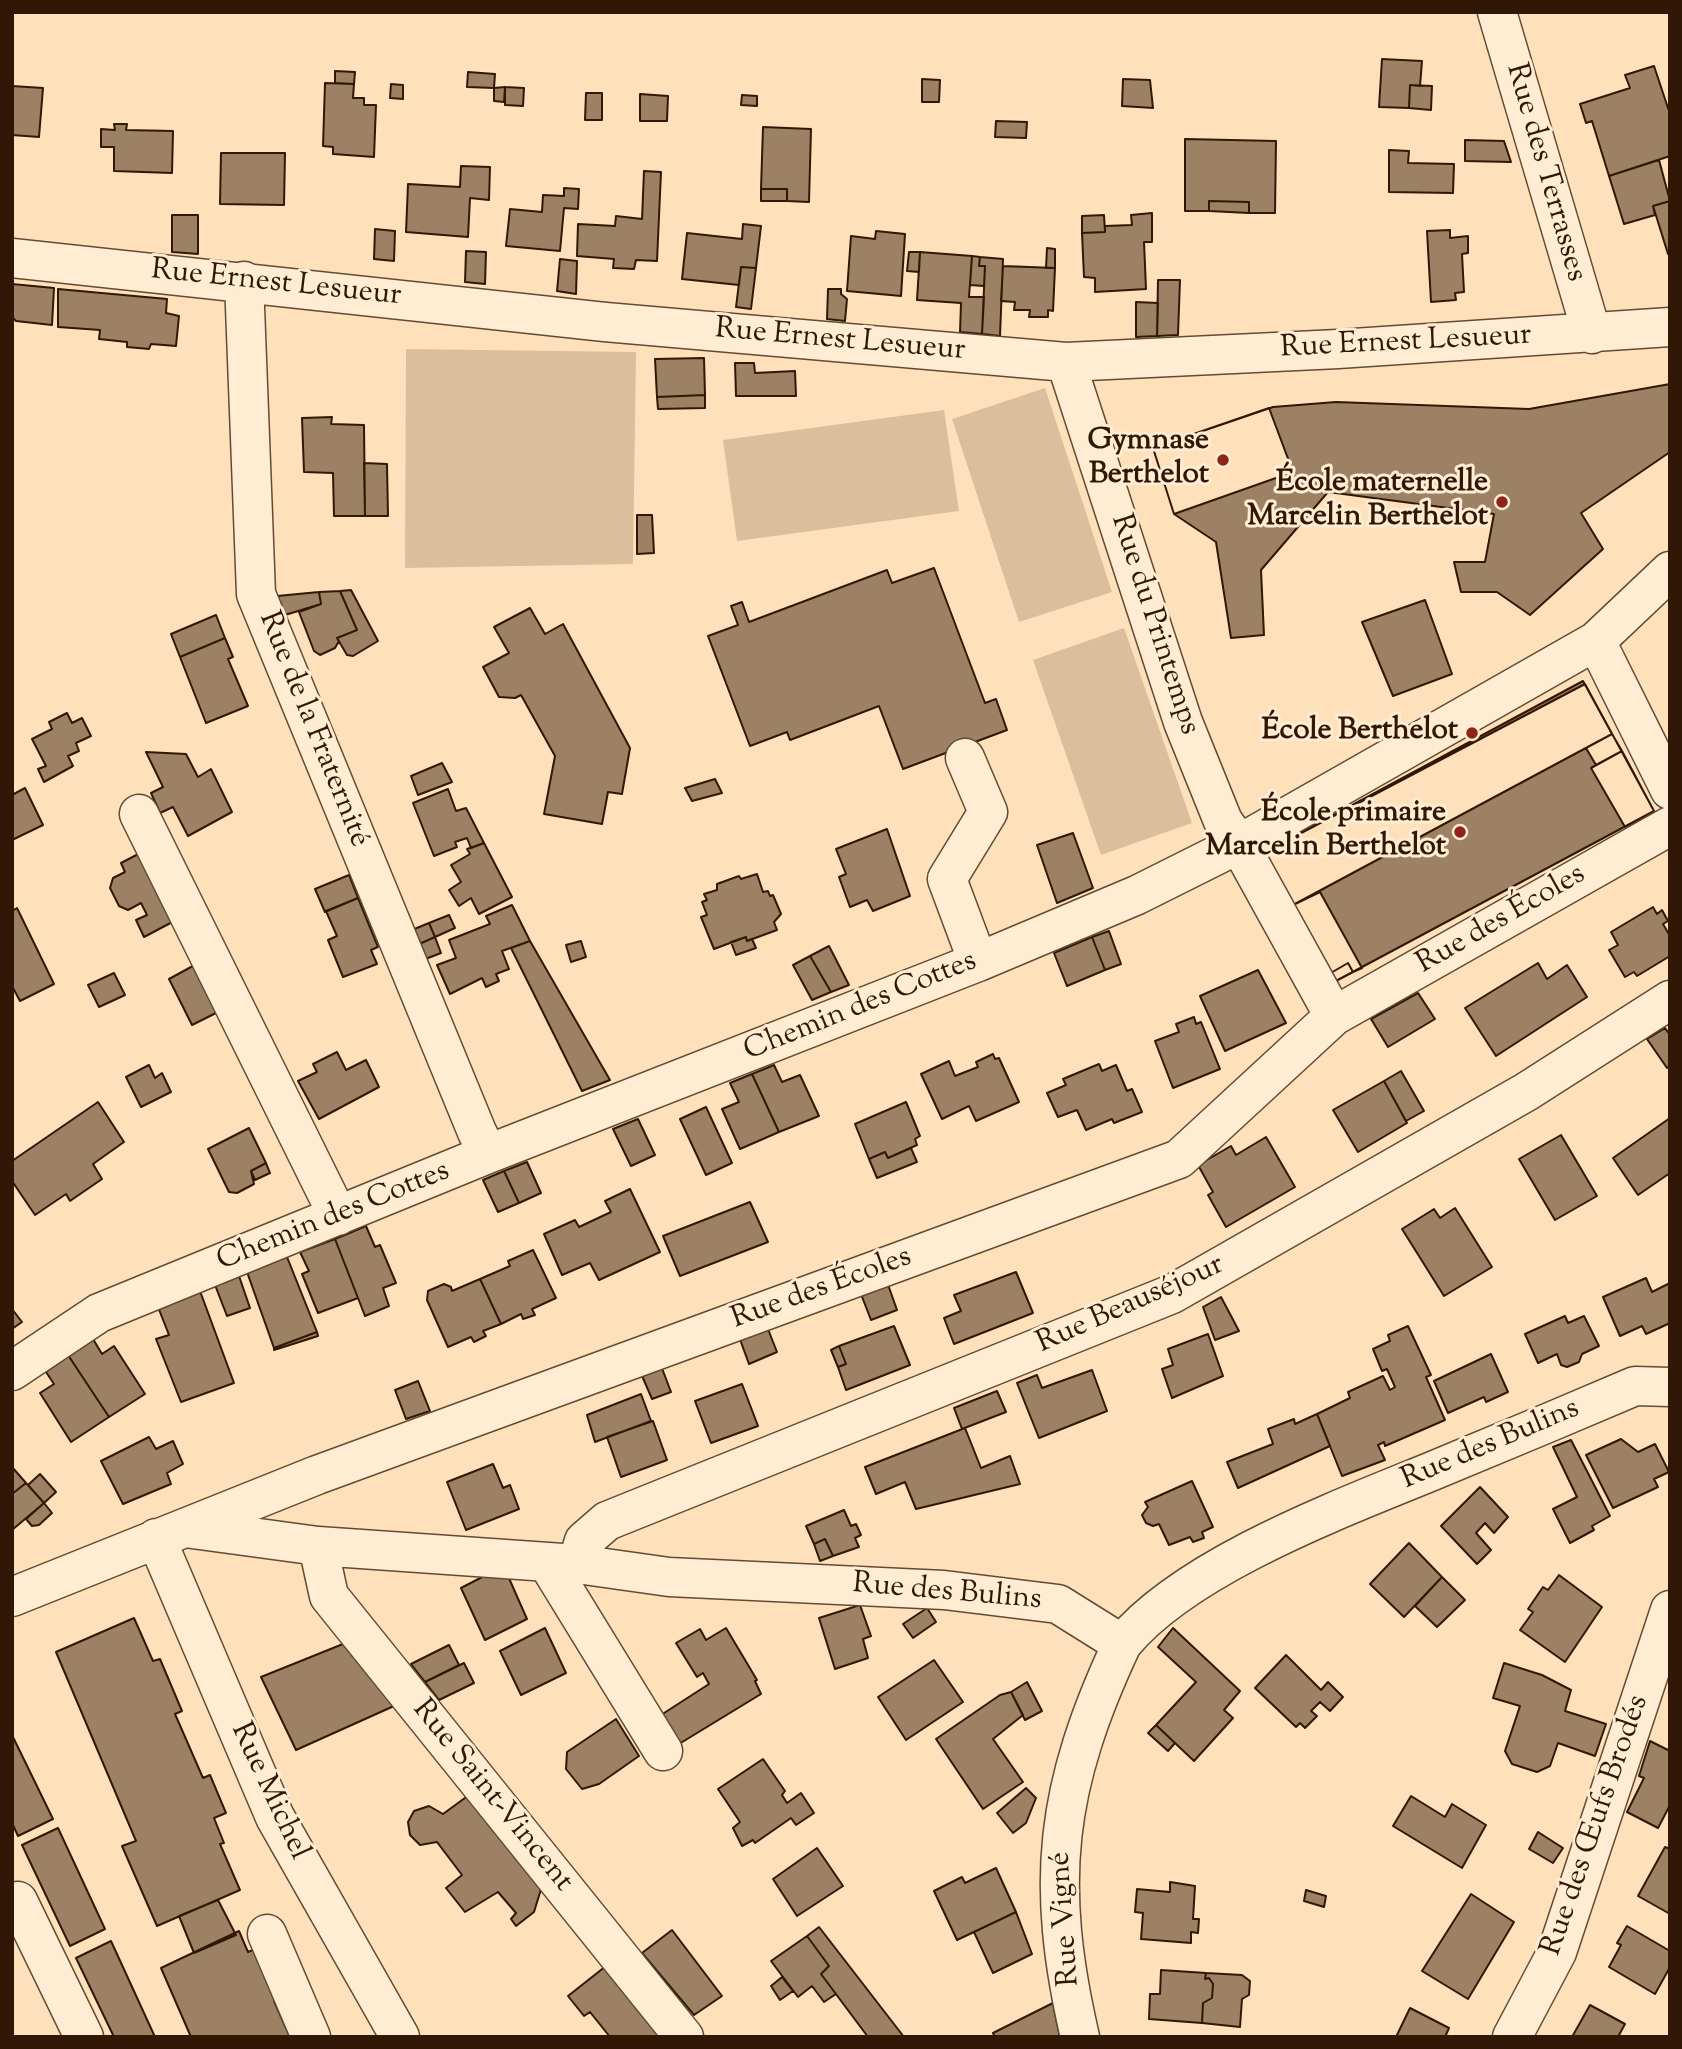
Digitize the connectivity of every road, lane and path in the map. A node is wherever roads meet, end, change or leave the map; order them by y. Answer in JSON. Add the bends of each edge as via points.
{"nodes":[{"id":1,"x":1497,"y":12,"type":"edge"},
{"id":2,"x":12,"y":258,"type":"edge"},
{"id":3,"x":244,"y":281,"type":"junction"},
{"id":4,"x":1670,"y":327,"type":"edge"},
{"id":5,"x":1592,"y":334,"type":"junction"},
{"id":6,"x":1066,"y":362,"type":"junction"},
{"id":7,"x":1670,"y":571,"type":"edge"},
{"id":8,"x":1596,"y":641,"type":"junction"},
{"id":9,"x":965,"y":758,"type":"dead end"},
{"id":10,"x":1670,"y":790,"type":"edge"},
{"id":11,"x":139,"y":814,"type":"dead end"},
{"id":12,"x":1670,"y":826,"type":"edge"},
{"id":13,"x":1239,"y":844,"type":"junction"},
{"id":14,"x":978,"y":962,"type":"junction"},
{"id":15,"x":1670,"y":1000,"type":"edge"},
{"id":16,"x":1334,"y":1016,"type":"junction"},
{"id":17,"x":488,"y":1154,"type":"junction"},
{"id":18,"x":338,"y":1216,"type":"junction"},
{"id":19,"x":12,"y":1371,"type":"edge"},
{"id":20,"x":1670,"y":1387,"type":"edge"},
{"id":21,"x":268,"y":1494,"type":"junction"},
{"id":22,"x":168,"y":1532,"type":"junction"},
{"id":23,"x":318,"y":1546,"type":"junction"},
{"id":24,"x":562,"y":1563,"type":"junction"},
{"id":25,"x":12,"y":1597,"type":"edge"},
{"id":26,"x":1670,"y":1610,"type":"edge"},
{"id":27,"x":1122,"y":1644,"type":"junction"},
{"id":28,"x":663,"y":1751,"type":"dead end"},
{"id":29,"x":18,"y":1902,"type":"dead end"},
{"id":30,"x":267,"y":1934,"type":"dead end"},
{"id":31,"x":84,"y":2037,"type":"edge"},
{"id":32,"x":311,"y":2037,"type":"edge"},
{"id":33,"x":400,"y":2037,"type":"edge"},
{"id":34,"x":684,"y":2037,"type":"edge"},
{"id":35,"x":1080,"y":2037,"type":"edge"},
{"id":36,"x":1512,"y":2037,"type":"edge"}],
"edges":[{"from":1,"to":5,"type":"street","name":"Rue des Terrasses"},
{"from":2,"to":3,"type":"street","name":"Rue Ernest Lesueur"},
{"from":3,"to":6,"type":"street","name":"Rue Ernest Lesueur","via":[[605,322]]},
{"from":3,"to":17,"type":"street","name":"Rue de la Fraternité","via":[[256,594]]},
{"from":4,"to":5,"type":"street","name":"Rue Ernest Lesueur"},
{"from":5,"to":6,"type":"street","name":"Rue Ernest Lesueur"},
{"from":6,"to":13,"type":"street","name":"Rue du Printemps","via":[[1183,722],[1223,821]]},
{"from":7,"to":8,"type":"street","name":"Chemin des Cottes"},
{"from":8,"to":10,"type":"street"},
{"from":8,"to":13,"type":"street","name":"Chemin des Cottes"},
{"from":9,"to":14,"type":"street","via":[[989,812],[947,879]]},
{"from":11,"to":18,"type":"street"},
{"from":12,"to":16,"type":"street","name":"Rue des Écoles"},
{"from":13,"to":14,"type":"street","name":"Chemin des Cottes","via":[[1125,900]]},
{"from":13,"to":16,"type":"street"},
{"from":14,"to":17,"type":"street","name":"Chemin des Cottes"},
{"from":15,"to":24,"type":"street","name":"Rue Beauséjour","via":[[1526,1092],[1172,1294],[607,1521]]},
{"from":16,"to":21,"type":"street","name":"Rue des Écoles","via":[[1179,1159]]},
{"from":17,"to":18,"type":"street","name":"Chemin des Cottes"},
{"from":18,"to":19,"type":"street","name":"Chemin des Cottes","via":[[99,1313]]},
{"from":20,"to":27,"type":"street","name":"Rue des Bulins","via":[[1635,1386],[1315,1521],[1160,1606]]},
{"from":21,"to":22,"type":"street"},
{"from":21,"to":23,"type":"street","via":[[297,1537]]},
{"from":22,"to":23,"type":"street","name":"Rue des Bulins"},
{"from":22,"to":25,"type":"street"},
{"from":22,"to":33,"type":"street","name":"Rue Michel","via":[[275,1817]]},
{"from":23,"to":24,"type":"street","name":"Rue des Bulins"},
{"from":23,"to":34,"type":"street","name":"Rue Saint-Vincent","via":[[329,1596]]},
{"from":24,"to":27,"type":"street","name":"Rue des Bulins","via":[[669,1577],[944,1590],[1058,1604]]},
{"from":24,"to":28,"type":"street"},
{"from":26,"to":36,"type":"street","name":"Rue des Œufs Brodés","via":[[1557,1952]]},
{"from":27,"to":35,"type":"street","name":"Rue Vigné","via":[[1082,1741],[1060,1834],[1060,1913]]},
{"from":29,"to":31,"type":"street"},
{"from":30,"to":32,"type":"street"}]}
